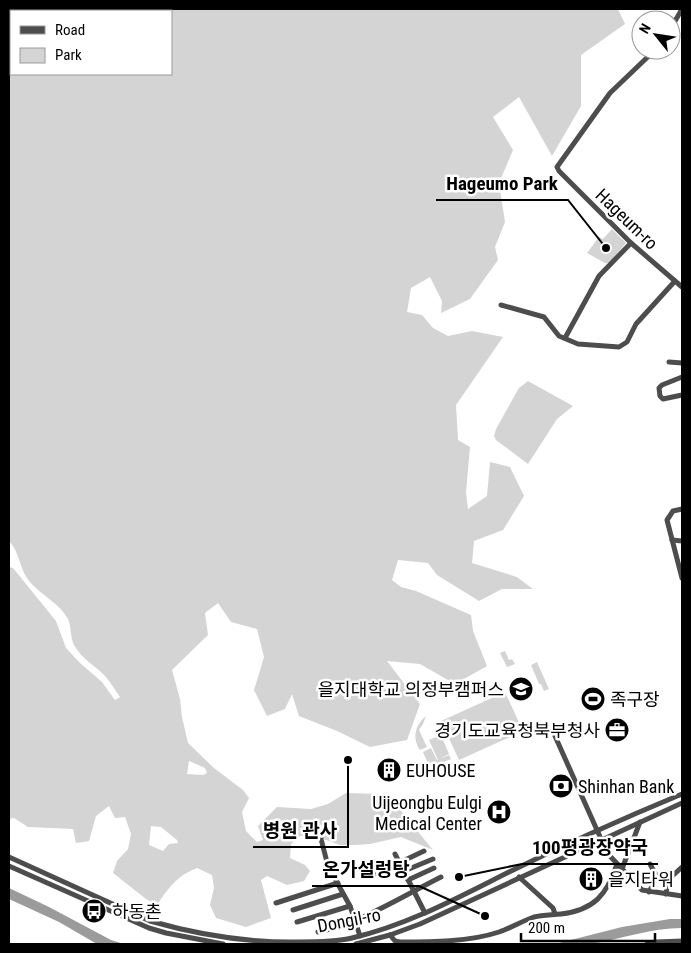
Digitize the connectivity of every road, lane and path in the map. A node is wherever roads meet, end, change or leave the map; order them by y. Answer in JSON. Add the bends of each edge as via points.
{"nodes":[{"id":1,"x":644,"y":60,"type":"edge"},
{"id":2,"x":631,"y":243,"type":"junction"},
{"id":3,"x":675,"y":281,"type":"junction"},
{"id":4,"x":682,"y":287,"type":"edge"},
{"id":5,"x":501,"y":305,"type":"dead end"},
{"id":6,"x":565,"y":338,"type":"junction"},
{"id":7,"x":670,"y":362,"type":"dead end"},
{"id":8,"x":682,"y":363,"type":"edge"},
{"id":9,"x":682,"y":377,"type":"edge"},
{"id":10,"x":682,"y":395,"type":"edge"},
{"id":11,"x":682,"y":509,"type":"edge"},
{"id":12,"x":672,"y":540,"type":"junction"},
{"id":13,"x":682,"y":541,"type":"edge"},
{"id":14,"x":680,"y":558,"type":"edge"},
{"id":15,"x":682,"y":577,"type":"edge"},
{"id":16,"x":555,"y":736,"type":"dead end"},
{"id":17,"x":682,"y":794,"type":"edge"},
{"id":18,"x":682,"y":804,"type":"edge"},
{"id":19,"x":640,"y":822,"type":"junction"},
{"id":20,"x":597,"y":830,"type":"junction"},
{"id":21,"x":320,"y":835,"type":"dead end"},
{"id":22,"x":601,"y":839,"type":"junction"},
{"id":23,"x":424,"y":851,"type":"dead end"},
{"id":24,"x":395,"y":854,"type":"dead end"},
{"id":25,"x":9,"y":857,"type":"edge"},
{"id":26,"x":433,"y":859,"type":"dead end"},
{"id":27,"x":400,"y":863,"type":"junction"},
{"id":28,"x":617,"y":864,"type":"junction"},
{"id":29,"x":650,"y":864,"type":"dead end"},
{"id":30,"x":9,"y":866,"type":"edge"},
{"id":31,"x":682,"y":867,"type":"edge"},
{"id":32,"x":434,"y":868,"type":"dead end"},
{"id":33,"x":622,"y":869,"type":"junction"},
{"id":34,"x":404,"y":871,"type":"junction"},
{"id":35,"x":371,"y":876,"type":"dead end"},
{"id":36,"x":441,"y":877,"type":"dead end"},
{"id":37,"x":519,"y":877,"type":"junction"},
{"id":38,"x":408,"y":880,"type":"junction"},
{"id":39,"x":338,"y":883,"type":"junction"},
{"id":40,"x":414,"y":891,"type":"junction"},
{"id":41,"x":649,"y":892,"type":"junction"},
{"id":42,"x":343,"y":894,"type":"junction"},
{"id":43,"x":666,"y":894,"type":"junction"},
{"id":44,"x":682,"y":896,"type":"edge"},
{"id":45,"x":276,"y":903,"type":"dead end"},
{"id":46,"x":350,"y":906,"type":"junction"},
{"id":47,"x":293,"y":910,"type":"dead end"},
{"id":48,"x":425,"y":913,"type":"junction"},
{"id":49,"x":556,"y":914,"type":"junction"},
{"id":50,"x":356,"y":920,"type":"junction"},
{"id":51,"x":297,"y":922,"type":"dead end"},
{"id":52,"x":318,"y":932,"type":"dead end"},
{"id":53,"x":360,"y":936,"type":"junction"},
{"id":54,"x":390,"y":936,"type":"junction"},
{"id":55,"x":682,"y":941,"type":"edge"},
{"id":56,"x":223,"y":944,"type":"edge"},
{"id":57,"x":356,"y":944,"type":"edge"},
{"id":58,"x":647,"y":944,"type":"edge"}],
"edges":[{"from":1,"to":2,"type":"street","name":"Hageum-ro","via":[[610,93],[557,167]]},
{"from":2,"to":3,"type":"street","name":"Hageum-ro"},
{"from":2,"to":6,"type":"street","via":[[599,276]]},
{"from":3,"to":4,"type":"street","name":"Hageum-ro"},
{"from":3,"to":6,"type":"street","via":[[636,324],[623,345],[578,344]]},
{"from":5,"to":6,"type":"street","via":[[544,317],[559,336]]},
{"from":7,"to":8,"type":"street"},
{"from":9,"to":10,"type":"street","via":[[659,388],[663,399]]},
{"from":11,"to":12,"type":"street","via":[[673,511],[667,520]]},
{"from":12,"to":13,"type":"street"},
{"from":12,"to":14,"type":"street"},
{"from":14,"to":15,"type":"street"},
{"from":16,"to":20,"type":"street"},
{"from":17,"to":20,"type":"street","name":"Dongil-ro"},
{"from":18,"to":19,"type":"street","name":"Dongil-ro"},
{"from":19,"to":22,"type":"street","name":"Dongil-ro"},
{"from":19,"to":33,"type":"street"},
{"from":20,"to":22,"type":"street"},
{"from":20,"to":48,"type":"street","name":"Dongil-ro"},
{"from":21,"to":39,"type":"street","via":[[325,858]]},
{"from":22,"to":28,"type":"street"},
{"from":22,"to":37,"type":"street","name":"Dongil-ro"},
{"from":23,"to":27,"type":"street"},
{"from":24,"to":27,"type":"street"},
{"from":25,"to":53,"type":"street","name":"Dongil-ro","via":[[150,921],[200,934],[244,941],[286,942],[325,942]]},
{"from":26,"to":34,"type":"street"},
{"from":27,"to":34,"type":"street"},
{"from":27,"to":35,"type":"street"},
{"from":28,"to":33,"type":"street"},
{"from":28,"to":49,"type":"street","via":[[610,885],[599,898],[576,910]]},
{"from":29,"to":41,"type":"street","via":[[657,877]]},
{"from":30,"to":56,"type":"street","via":[[149,928]]},
{"from":31,"to":43,"type":"street","via":[[668,880]]},
{"from":32,"to":38,"type":"street"},
{"from":33,"to":41,"type":"street","via":[[642,890]]},
{"from":34,"to":38,"type":"street"},
{"from":36,"to":40,"type":"street"},
{"from":37,"to":49,"type":"street"},
{"from":37,"to":54,"type":"street","name":"Dongil-ro"},
{"from":38,"to":40,"type":"street"},
{"from":39,"to":42,"type":"street"},
{"from":39,"to":45,"type":"street"},
{"from":40,"to":48,"type":"street"},
{"from":40,"to":50,"type":"street"},
{"from":41,"to":43,"type":"street"},
{"from":42,"to":46,"type":"street"},
{"from":42,"to":47,"type":"street"},
{"from":43,"to":44,"type":"street"},
{"from":46,"to":50,"type":"street"},
{"from":46,"to":51,"type":"street"},
{"from":48,"to":53,"type":"street","name":"Dongil-ro"},
{"from":49,"to":54,"type":"street","via":[[536,917],[481,937],[400,942]]},
{"from":50,"to":52,"type":"street"},
{"from":50,"to":53,"type":"street"},
{"from":54,"to":57,"type":"street","name":"Dongil-ro"},
{"from":55,"to":58,"type":"street"}]}
